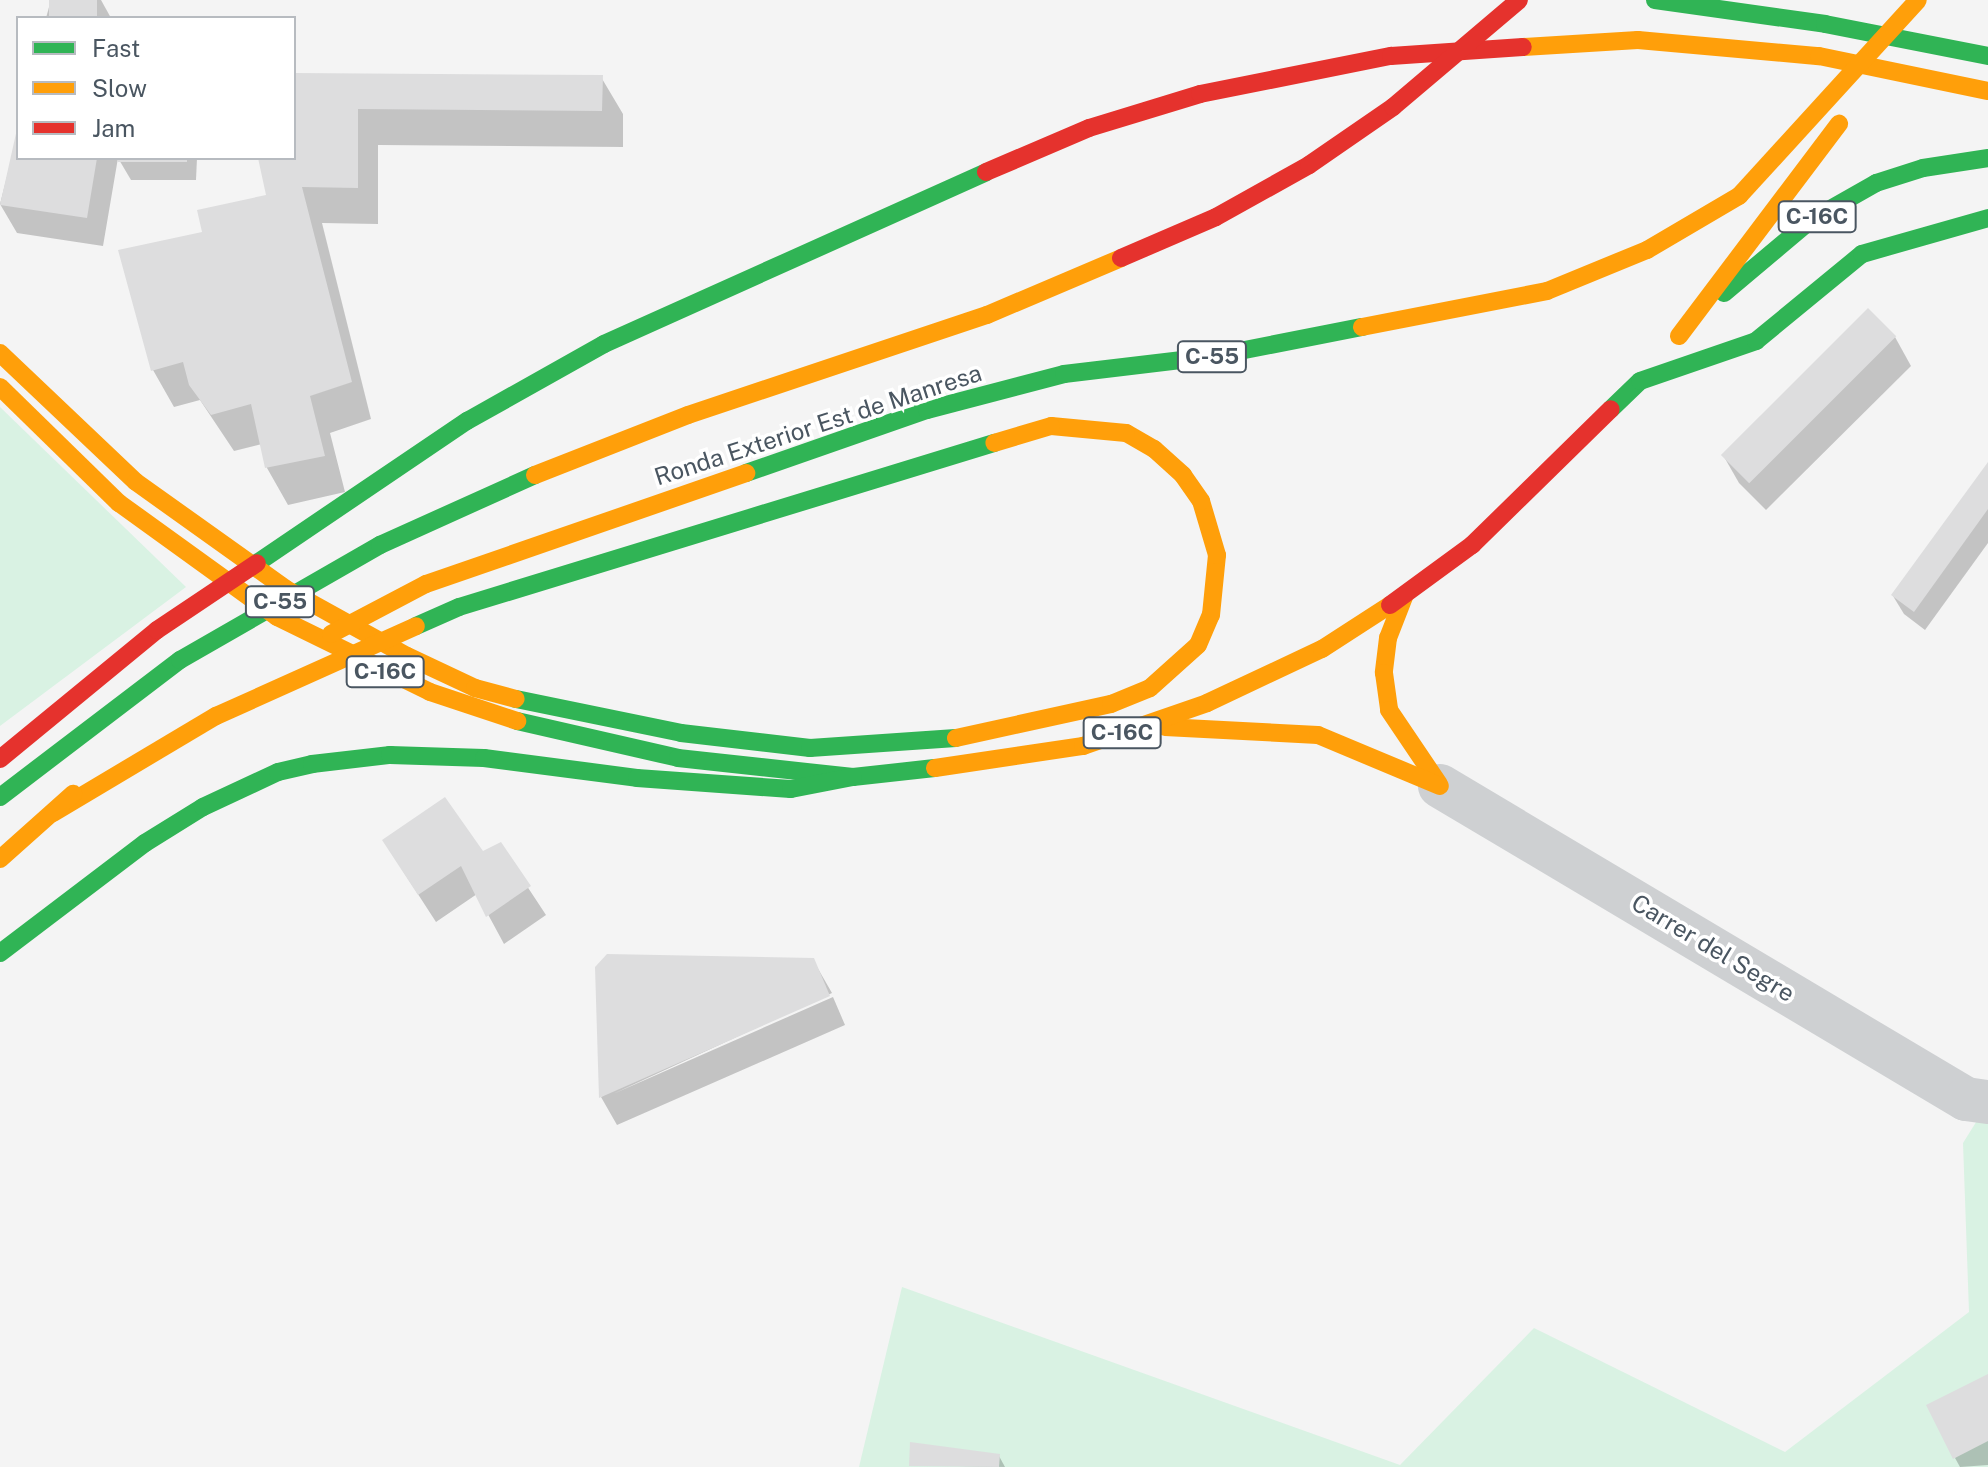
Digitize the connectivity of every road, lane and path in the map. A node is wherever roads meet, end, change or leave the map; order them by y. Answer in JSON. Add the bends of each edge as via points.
{"nodes":[{"id":1,"x":1519,"y":0,"type":"edge"},
{"id":2,"x":1655,"y":0,"type":"edge"},
{"id":3,"x":1918,"y":0,"type":"edge"},
{"id":4,"x":1933,"y":0,"type":"edge"},
{"id":5,"x":1981,"y":55,"type":"edge"},
{"id":6,"x":1867,"y":87,"type":"dead end"},
{"id":7,"x":1988,"y":91,"type":"edge"},
{"id":8,"x":1848,"y":112,"type":"dead end"},
{"id":9,"x":1988,"y":158,"type":"edge"},
{"id":10,"x":1988,"y":218,"type":"edge"},
{"id":11,"x":0,"y":353,"type":"edge"},
{"id":12,"x":0,"y":387,"type":"edge"},
{"id":13,"x":1404,"y":597,"type":"junction"},
{"id":14,"x":303,"y":649,"type":"dead end"},
{"id":15,"x":213,"y":695,"type":"dead end"},
{"id":16,"x":1142,"y":726,"type":"junction"},
{"id":17,"x":0,"y":759,"type":"edge"},
{"id":18,"x":853,"y":777,"type":"junction"},
{"id":19,"x":1440,"y":786,"type":"junction"},
{"id":20,"x":0,"y":797,"type":"edge"},
{"id":21,"x":53,"y":813,"type":"junction"},
{"id":22,"x":0,"y":859,"type":"edge"},
{"id":23,"x":0,"y":953,"type":"edge"},
{"id":24,"x":1981,"y":1111,"type":"edge"}],
"edges":[{"from":1,"to":20,"type":"main road","name":"Ronda Exterior Est de Manresa","number":"C-55","via":[[1393,107],[1309,165],[1216,217],[987,315],[688,415],[539,473],[380,545],[180,660]]},
{"from":2,"to":5,"type":"main road","via":[[1825,24]]},
{"from":3,"to":14,"type":"main road","name":"Ronda Exterior Est de Manresa","number":"C-55","via":[[1739,196],[1647,250],[1547,291],[1214,356],[1064,374],[927,410],[426,584]]},
{"from":4,"to":6,"type":"main road"},
{"from":7,"to":17,"type":"main road","via":[[1819,56],[1638,40],[1391,56],[1200,94],[1089,128],[980,172],[604,344],[467,421],[157,630]]},
{"from":8,"to":9,"type":"main road","number":"C-16C","via":[[1679,336],[1799,230],[1863,190],[1923,168]]},
{"from":10,"to":13,"type":"main road","number":"C-16C","via":[[1862,254],[1756,341],[1640,381],[1520,502]]},
{"from":11,"to":21,"type":"main road","via":[[136,482],[286,589],[475,688],[681,733],[810,748],[896,745],[989,734],[1111,704],[1150,688],[1198,645],[1211,615],[1217,555],[1201,501],[1183,475],[1154,449],[1126,433],[1051,426],[459,607],[216,716]]},
{"from":12,"to":18,"type":"main road","number":"C-16C","via":[[143,520],[277,617],[380,669],[540,729],[678,758]]},
{"from":13,"to":16,"type":"main road","number":"C-16C","via":[[1322,649],[1207,703]]},
{"from":13,"to":19,"type":"main road","via":[[1387,649],[1389,710]]},
{"from":15,"to":21,"type":"main road","via":[[138,744]]},
{"from":16,"to":18,"type":"main road","number":"C-16C","via":[[1033,757]]},
{"from":16,"to":19,"type":"main road","via":[[1318,735]]},
{"from":18,"to":23,"type":"main road","via":[[791,789],[637,778],[484,758],[390,755],[312,764],[278,772],[203,807],[145,843]]},
{"from":19,"to":24,"type":"street","name":"Carrer del Segre"},
{"from":21,"to":22,"type":"main road"}]}
